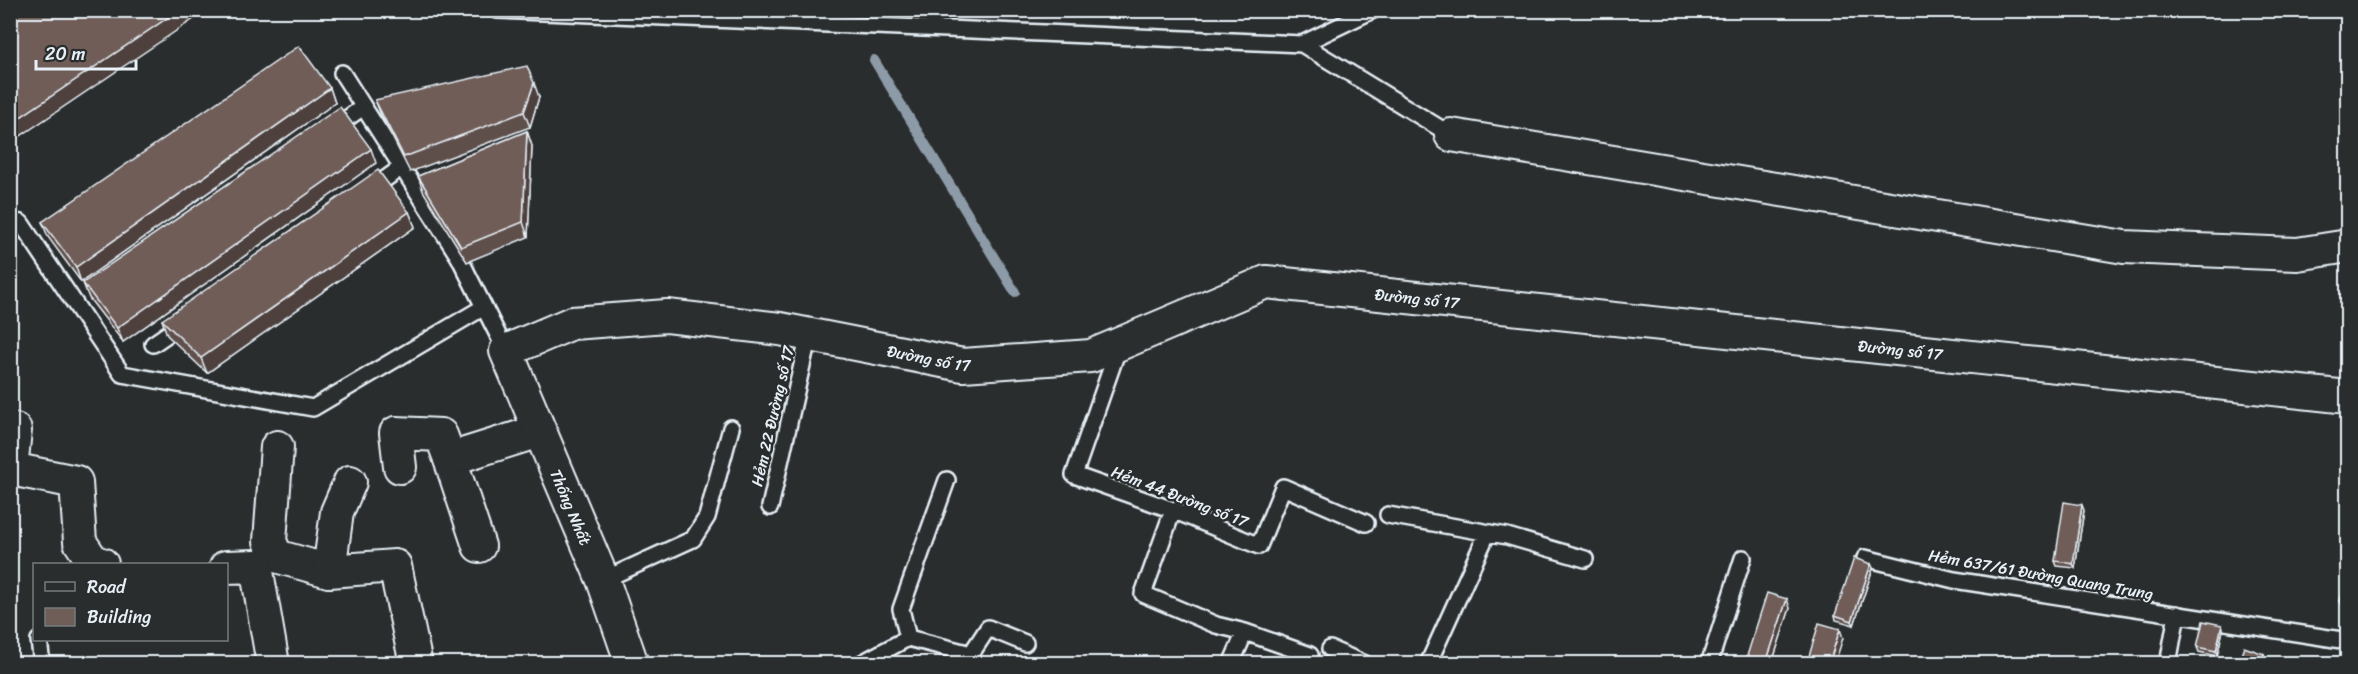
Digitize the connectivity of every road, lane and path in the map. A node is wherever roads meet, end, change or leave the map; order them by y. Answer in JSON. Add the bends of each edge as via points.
{"nodes":[{"id":1,"x":497,"y":10,"type":"edge"},
{"id":2,"x":1372,"y":10,"type":"edge"},
{"id":3,"x":1302,"y":44,"type":"junction"},
{"id":4,"x":342,"y":74,"type":"dead end"},
{"id":5,"x":363,"y":107,"type":"junction"},
{"id":6,"x":1451,"y":135,"type":"joint"},
{"id":7,"x":315,"y":141,"type":"edge"},
{"id":8,"x":402,"y":167,"type":"junction"},
{"id":9,"x":354,"y":201,"type":"edge"},
{"id":10,"x":10,"y":221,"type":"edge"},
{"id":11,"x":2348,"y":246,"type":"edge"},
{"id":12,"x":484,"y":307,"type":"junction"},
{"id":13,"x":192,"y":317,"type":"edge"},
{"id":14,"x":809,"y":334,"type":"junction"},
{"id":15,"x":153,"y":344,"type":"dead end"},
{"id":16,"x":1120,"y":344,"type":"junction"},
{"id":17,"x":507,"y":351,"type":"junction"},
{"id":18,"x":2348,"y":397,"type":"edge"},
{"id":19,"x":731,"y":428,"type":"dead end"},
{"id":20,"x":10,"y":429,"type":"edge"},
{"id":21,"x":539,"y":431,"type":"junction"},
{"id":22,"x":277,"y":447,"type":"dead end"},
{"id":23,"x":450,"y":459,"type":"junction"},
{"id":24,"x":400,"y":467,"type":"dead end"},
{"id":25,"x":947,"y":480,"type":"dead end"},
{"id":26,"x":351,"y":482,"type":"dead end"},
{"id":27,"x":770,"y":507,"type":"dead end"},
{"id":28,"x":1173,"y":510,"type":"junction"},
{"id":29,"x":1388,"y":515,"type":"dead end"},
{"id":30,"x":1366,"y":523,"type":"dead end"},
{"id":31,"x":1486,"y":534,"type":"junction"},
{"id":32,"x":478,"y":546,"type":"dead end"},
{"id":33,"x":1743,"y":558,"type":"dead end"},
{"id":34,"x":1865,"y":558,"type":"dead end"},
{"id":35,"x":1585,"y":559,"type":"dead end"},
{"id":36,"x":94,"y":563,"type":"edge"},
{"id":37,"x":228,"y":567,"type":"edge"},
{"id":38,"x":329,"y":571,"type":"junction"},
{"id":39,"x":603,"y":580,"type":"junction"},
{"id":40,"x":2177,"y":614,"type":"junction"},
{"id":41,"x":1245,"y":632,"type":"junction"},
{"id":42,"x":908,"y":638,"type":"junction"},
{"id":43,"x":39,"y":641,"type":"edge"},
{"id":44,"x":2348,"y":641,"type":"edge"},
{"id":45,"x":1025,"y":644,"type":"dead end"},
{"id":46,"x":1330,"y":649,"type":"dead end"},
{"id":47,"x":1310,"y":655,"type":"dead end"},
{"id":48,"x":42,"y":663,"type":"edge"},
{"id":49,"x":273,"y":663,"type":"edge"},
{"id":50,"x":416,"y":663,"type":"edge"},
{"id":51,"x":632,"y":663,"type":"edge"},
{"id":52,"x":860,"y":663,"type":"edge"},
{"id":53,"x":1231,"y":663,"type":"edge"},
{"id":54,"x":1365,"y":663,"type":"edge"},
{"id":55,"x":1428,"y":663,"type":"edge"},
{"id":56,"x":1709,"y":663,"type":"edge"},
{"id":57,"x":2168,"y":663,"type":"edge"}],
"edges":[{"from":1,"to":3,"type":"lane"},
{"from":2,"to":3,"type":"lane"},
{"from":3,"to":6,"type":"lane"},
{"from":4,"to":5,"type":"lane"},
{"from":5,"to":7,"type":"lane"},
{"from":5,"to":8,"type":"lane"},
{"from":6,"to":11,"type":"street","via":[[2124,247],[2297,254]]},
{"from":8,"to":9,"type":"lane"},
{"from":8,"to":12,"type":"lane","via":[[459,256]]},
{"from":10,"to":12,"type":"lane","via":[[21,223],[122,374],[313,408]]},
{"from":12,"to":17,"type":"lane"},
{"from":13,"to":15,"type":"lane"},
{"from":14,"to":16,"type":"street","name":"Đường số 17","via":[[963,365],[1091,356]]},
{"from":14,"to":17,"type":"street","name":"Đường số 17","via":[[668,316],[572,323]]},
{"from":14,"to":27,"type":"lane","name":"Hẻm 22 Đường số 17"},
{"from":16,"to":18,"type":"street","name":"Đường số 17","via":[[1266,282]]},
{"from":16,"to":28,"type":"lane","name":"Hẻm 44 Đường số 17","via":[[1074,475]]},
{"from":17,"to":21,"type":"street","name":"Thống Nhất"},
{"from":19,"to":39,"type":"lane","via":[[707,517],[693,539]]},
{"from":20,"to":36,"type":"street","via":[[15,430],[11,469],[76,482],[80,542]]},
{"from":21,"to":23,"type":"street"},
{"from":21,"to":39,"type":"street","name":"Thống Nhất"},
{"from":22,"to":38,"type":"street","via":[[270,541],[276,556]]},
{"from":23,"to":24,"type":"street","via":[[441,435],[396,433]]},
{"from":23,"to":32,"type":"street"},
{"from":25,"to":42,"type":"lane","via":[[901,609]]},
{"from":26,"to":38,"type":"street","via":[[337,512]]},
{"from":28,"to":30,"type":"lane","name":"Hẻm 44 Đường số 17","via":[[1259,546],[1283,487]]},
{"from":28,"to":41,"type":"lane","via":[[1143,594],[1216,625]]},
{"from":29,"to":31,"type":"lane"},
{"from":31,"to":35,"type":"lane","via":[[1507,536]]},
{"from":31,"to":55,"type":"lane"},
{"from":33,"to":56,"type":"lane"},
{"from":34,"to":40,"type":"lane","name":"Hẻm 637/61 Đường Quang Trung","via":[[1954,580]]},
{"from":37,"to":49,"type":"street","via":[[256,566]]},
{"from":38,"to":50,"type":"street","via":[[395,566]]},
{"from":39,"to":51,"type":"street","name":"Thống Nhất"},
{"from":40,"to":44,"type":"lane","name":"Hẻm 637/61 Đường Quang Trung"},
{"from":40,"to":57,"type":"lane"},
{"from":41,"to":47,"type":"lane"},
{"from":41,"to":53,"type":"lane"},
{"from":42,"to":45,"type":"lane","via":[[971,654],[988,628]]},
{"from":42,"to":52,"type":"lane"},
{"from":43,"to":48,"type":"lane"},
{"from":46,"to":54,"type":"lane"}]}
